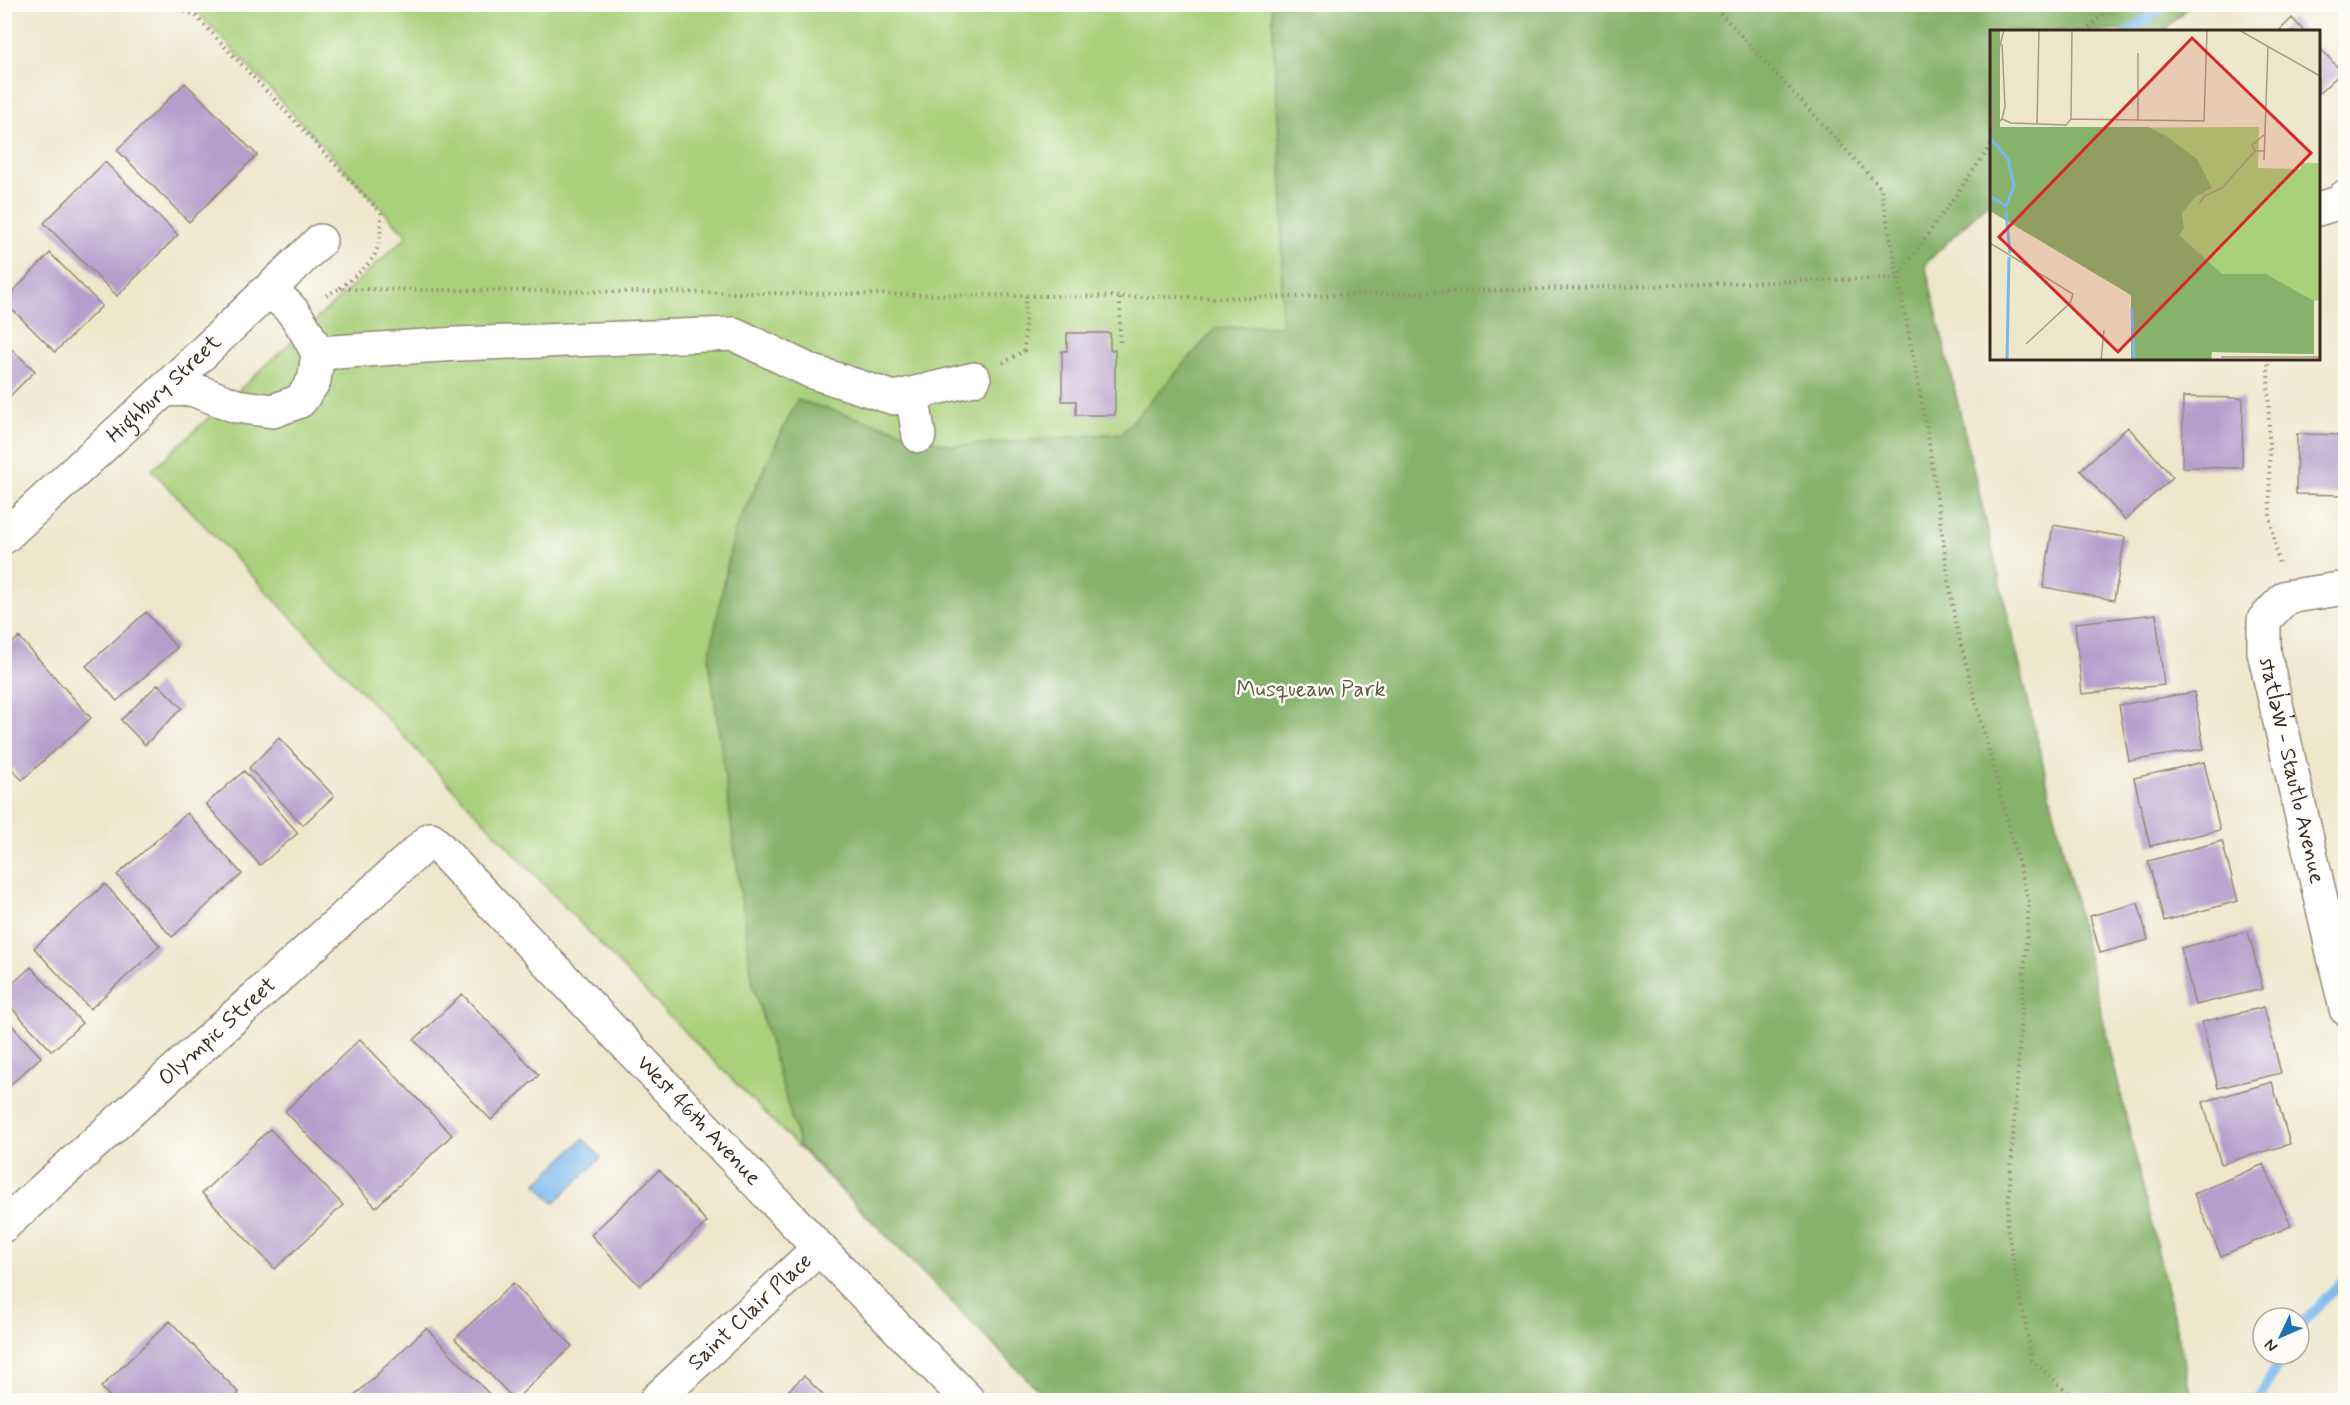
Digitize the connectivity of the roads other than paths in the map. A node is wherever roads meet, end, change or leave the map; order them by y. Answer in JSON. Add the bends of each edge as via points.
{"nodes":[{"id":1,"x":2346,"y":196,"type":"edge"},
{"id":2,"x":2320,"y":209,"type":"edge"},
{"id":3,"x":320,"y":241,"type":"dead end"},
{"id":4,"x":277,"y":301,"type":"junction"},
{"id":5,"x":318,"y":353,"type":"junction"},
{"id":6,"x":974,"y":379,"type":"road end"},
{"id":7,"x":164,"y":390,"type":"junction"},
{"id":8,"x":912,"y":395,"type":"junction"},
{"id":9,"x":919,"y":436,"type":"dead end"},
{"id":10,"x":4,"y":537,"type":"edge"},
{"id":11,"x":2346,"y":588,"type":"edge"},
{"id":12,"x":431,"y":839,"type":"joint"},
{"id":13,"x":2346,"y":1009,"type":"edge"},
{"id":14,"x":4,"y":1225,"type":"edge"},
{"id":15,"x":819,"y":1248,"type":"junction"},
{"id":16,"x":656,"y":1401,"type":"edge"},
{"id":17,"x":968,"y":1401,"type":"edge"}],
"edges":[{"from":1,"to":2,"type":"street"},
{"from":3,"to":4,"type":"street","name":"Highbury Street"},
{"from":4,"to":5,"type":"street"},
{"from":4,"to":7,"type":"street","name":"Highbury Street"},
{"from":5,"to":7,"type":"street","via":[[314,381],[300,402],[273,411],[236,406],[192,389]]},
{"from":5,"to":8,"type":"street","via":[[734,334],[810,371],[894,398]]},
{"from":6,"to":8,"type":"street"},
{"from":7,"to":10,"type":"street","name":"Highbury Street"},
{"from":8,"to":9,"type":"street"},
{"from":11,"to":13,"type":"street","name":"statl̓əw̓ - Stautlo Avenue","via":[[2286,597],[2264,620],[2264,652]]},
{"from":12,"to":14,"type":"street","name":"Olympic Street"},
{"from":12,"to":15,"type":"street","name":"West 46th Avenue"},
{"from":15,"to":16,"type":"street","name":"Saint Clair Place"},
{"from":15,"to":17,"type":"street","name":"West 46th Avenue"}]}
